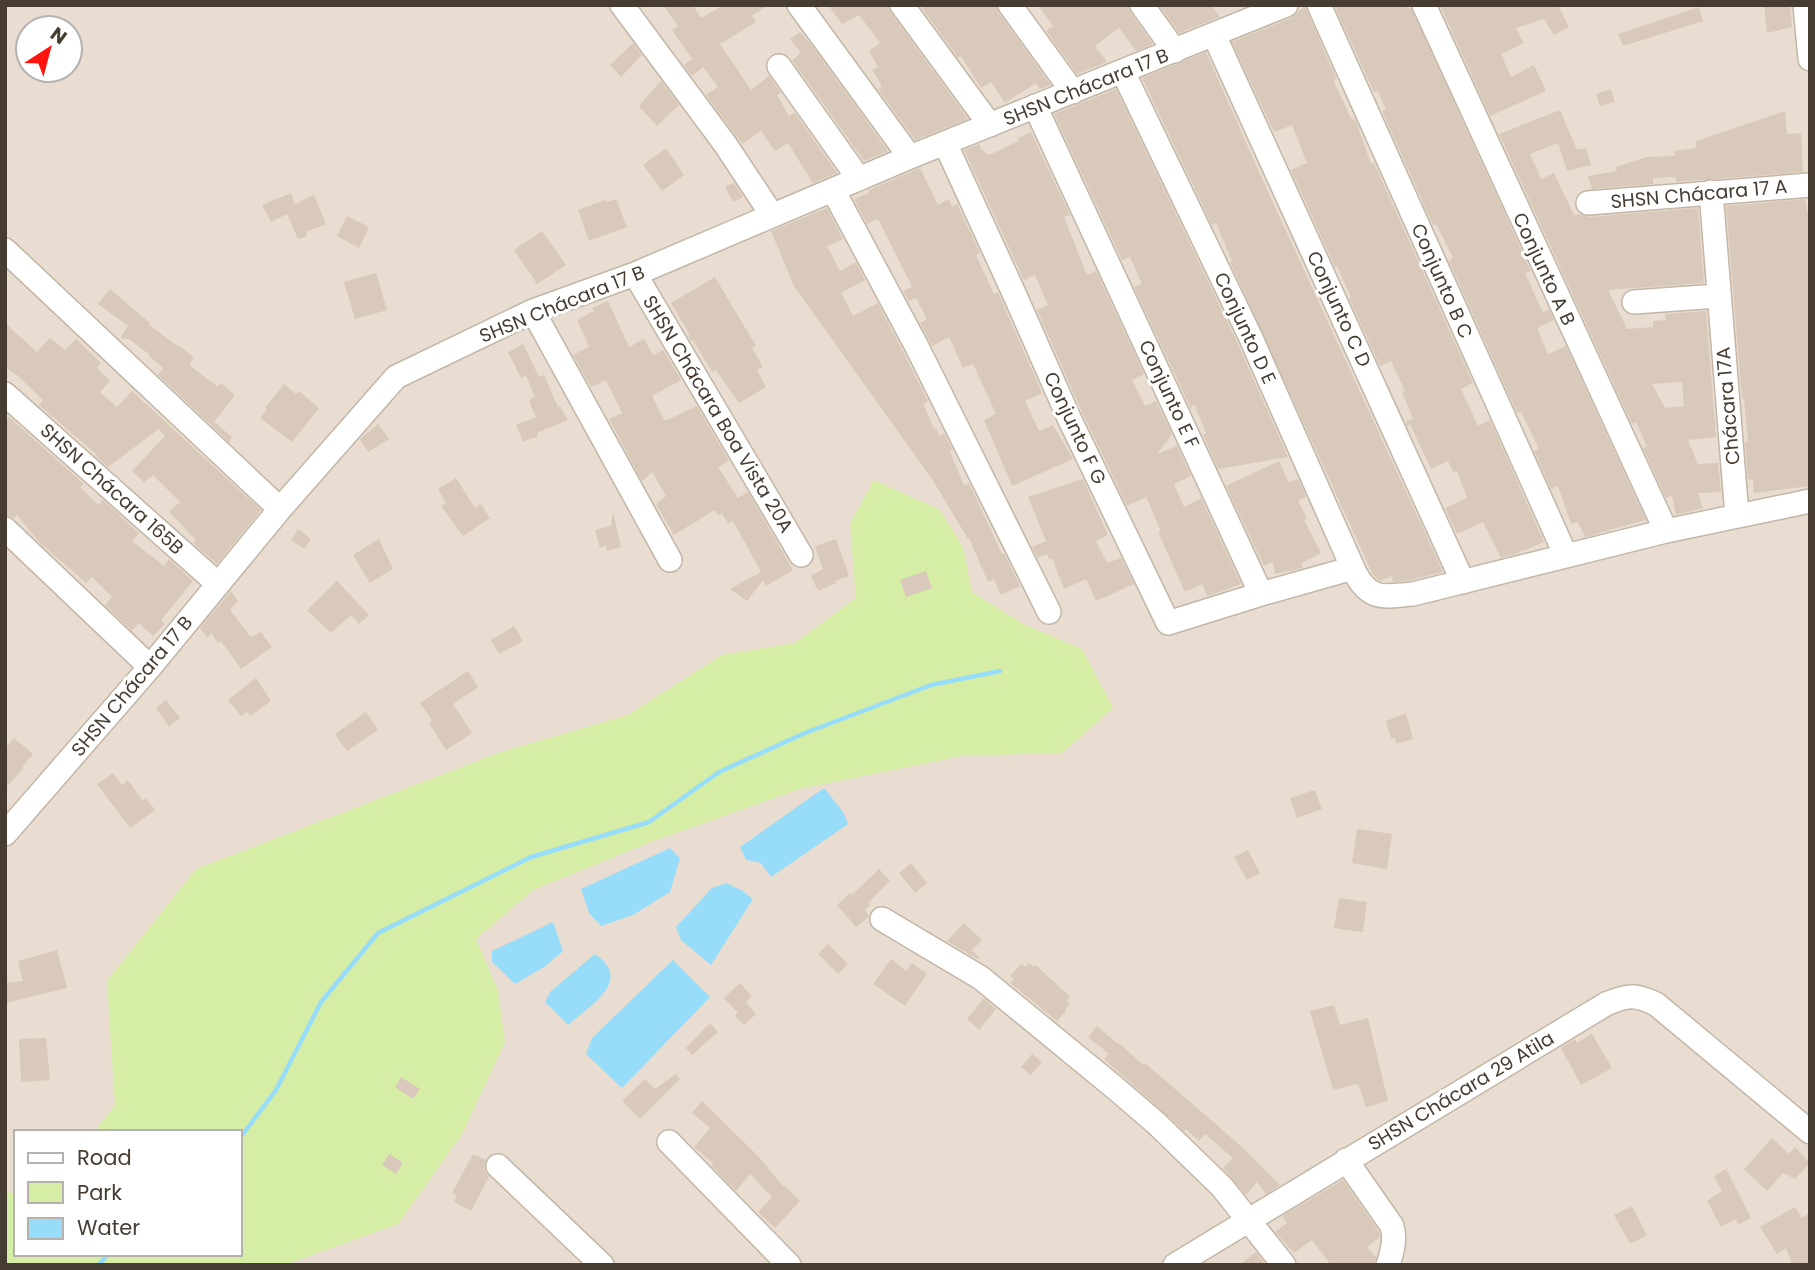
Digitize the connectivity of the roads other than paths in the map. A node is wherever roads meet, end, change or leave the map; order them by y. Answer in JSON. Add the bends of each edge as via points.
{"nodes":[{"id":1,"x":622,"y":5,"type":"edge"},
{"id":2,"x":799,"y":5,"type":"edge"},
{"id":3,"x":902,"y":5,"type":"edge"},
{"id":4,"x":1010,"y":5,"type":"edge"},
{"id":5,"x":1142,"y":5,"type":"edge"},
{"id":6,"x":1286,"y":5,"type":"edge"},
{"id":7,"x":1319,"y":5,"type":"edge"},
{"id":8,"x":1424,"y":5,"type":"edge"},
{"id":9,"x":1805,"y":5,"type":"edge"},
{"id":10,"x":1214,"y":36,"type":"junction"},
{"id":11,"x":1175,"y":51,"type":"junction"},
{"id":12,"x":1810,"y":60,"type":"edge"},
{"id":13,"x":779,"y":66,"type":"dead end"},
{"id":14,"x":1123,"y":72,"type":"junction"},
{"id":15,"x":1073,"y":92,"type":"junction"},
{"id":16,"x":1035,"y":106,"type":"junction"},
{"id":17,"x":990,"y":125,"type":"junction"},
{"id":18,"x":945,"y":143,"type":"junction"},
{"id":19,"x":910,"y":157,"type":"junction"},
{"id":20,"x":859,"y":179,"type":"junction"},
{"id":21,"x":1810,"y":184,"type":"edge"},
{"id":22,"x":833,"y":190,"type":"junction"},
{"id":23,"x":1711,"y":192,"type":"junction"},
{"id":24,"x":1588,"y":204,"type":"dead end"},
{"id":25,"x":772,"y":215,"type":"junction"},
{"id":26,"x":5,"y":250,"type":"edge"},
{"id":27,"x":635,"y":274,"type":"junction"},
{"id":28,"x":1718,"y":296,"type":"junction"},
{"id":29,"x":1634,"y":302,"type":"dead end"},
{"id":30,"x":533,"y":311,"type":"junction"},
{"id":31,"x":5,"y":394,"type":"edge"},
{"id":32,"x":1810,"y":501,"type":"edge"},
{"id":33,"x":280,"y":509,"type":"junction"},
{"id":34,"x":1737,"y":516,"type":"junction"},
{"id":35,"x":5,"y":529,"type":"edge"},
{"id":36,"x":1666,"y":531,"type":"junction"},
{"id":37,"x":801,"y":555,"type":"dead end"},
{"id":38,"x":1566,"y":556,"type":"junction"},
{"id":39,"x":670,"y":560,"type":"dead end"},
{"id":40,"x":1358,"y":577,"type":"junction"},
{"id":41,"x":1463,"y":582,"type":"junction"},
{"id":42,"x":218,"y":584,"type":"junction"},
{"id":43,"x":1261,"y":594,"type":"junction"},
{"id":44,"x":1049,"y":612,"type":"dead end"},
{"id":45,"x":150,"y":667,"type":"junction"},
{"id":46,"x":5,"y":834,"type":"edge"},
{"id":47,"x":882,"y":919,"type":"dead end"},
{"id":48,"x":1810,"y":1132,"type":"edge"},
{"id":49,"x":669,"y":1142,"type":"dead end"},
{"id":50,"x":1346,"y":1160,"type":"junction"},
{"id":51,"x":498,"y":1166,"type":"dead end"},
{"id":52,"x":1250,"y":1220,"type":"junction"},
{"id":53,"x":1209,"y":1256,"type":"edge"},
{"id":54,"x":602,"y":1265,"type":"edge"},
{"id":55,"x":789,"y":1265,"type":"edge"},
{"id":56,"x":1175,"y":1265,"type":"edge"},
{"id":57,"x":1284,"y":1265,"type":"edge"},
{"id":58,"x":1388,"y":1265,"type":"edge"}],
"edges":[{"from":1,"to":25,"type":"street"},
{"from":2,"to":19,"type":"street"},
{"from":3,"to":17,"type":"street"},
{"from":4,"to":15,"type":"street"},
{"from":5,"to":11,"type":"street"},
{"from":6,"to":10,"type":"street","name":"SHSN Chácara 17 B"},
{"from":7,"to":38,"type":"street","name":"Conjunto B C"},
{"from":8,"to":36,"type":"street","name":"Conjunto A B"},
{"from":9,"to":12,"type":"street"},
{"from":10,"to":11,"type":"street","name":"SHSN Chácara 17 B"},
{"from":10,"to":41,"type":"street","name":"Conjunto C D"},
{"from":11,"to":14,"type":"street","name":"SHSN Chácara 17 B"},
{"from":13,"to":20,"type":"street"},
{"from":14,"to":15,"type":"street","name":"SHSN Chácara 17 B"},
{"from":14,"to":40,"type":"street","name":"Conjunto D E","via":[[1250,336]]},
{"from":15,"to":16,"type":"street","name":"SHSN Chácara 17 B"},
{"from":16,"to":17,"type":"street","name":"SHSN Chácara 17 B"},
{"from":16,"to":43,"type":"street","name":"Conjunto E F"},
{"from":17,"to":18,"type":"street","name":"SHSN Chácara 17 B"},
{"from":18,"to":19,"type":"street","name":"SHSN Chácara 17 B"},
{"from":18,"to":43,"type":"street","name":"Conjunto F G","via":[[1168,623]]},
{"from":19,"to":20,"type":"street","name":"SHSN Chácara 17 B"},
{"from":20,"to":22,"type":"street","name":"SHSN Chácara 17 B"},
{"from":21,"to":23,"type":"street","name":"SHSN Chácara 17 A"},
{"from":22,"to":25,"type":"street","name":"SHSN Chácara 17 B"},
{"from":22,"to":44,"type":"street"},
{"from":23,"to":24,"type":"street","name":"SHSN Chácara 17 A"},
{"from":23,"to":28,"type":"street","name":"Chácara 17A"},
{"from":25,"to":27,"type":"street","name":"SHSN Chácara 17 B"},
{"from":26,"to":33,"type":"street"},
{"from":27,"to":30,"type":"street","name":"SHSN Chácara 17 B"},
{"from":27,"to":37,"type":"street","name":"SHSN Chácara Boa Vista 20A"},
{"from":28,"to":29,"type":"street"},
{"from":28,"to":34,"type":"street","name":"Chácara 17A"},
{"from":30,"to":33,"type":"street","name":"SHSN Chácara 17 B","via":[[396,377]]},
{"from":30,"to":39,"type":"street"},
{"from":31,"to":42,"type":"street","name":"SHSN Chácara 165B"},
{"from":32,"to":34,"type":"street"},
{"from":33,"to":42,"type":"street","name":"SHSN Chácara 17 B"},
{"from":34,"to":36,"type":"street"},
{"from":35,"to":45,"type":"street"},
{"from":36,"to":38,"type":"street"},
{"from":38,"to":41,"type":"street"},
{"from":40,"to":41,"type":"street","via":[[1382,597]]},
{"from":40,"to":43,"type":"street"},
{"from":42,"to":45,"type":"street","name":"SHSN Chácara 17 B"},
{"from":45,"to":46,"type":"street","name":"SHSN Chácara 17 B"},
{"from":47,"to":52,"type":"street","via":[[981,978],[1030,1017],[1157,1124]]},
{"from":48,"to":50,"type":"street","name":"SHSN Chácara 29 Atila","via":[[1656,1004],[1625,996]]},
{"from":49,"to":55,"type":"street"},
{"from":50,"to":52,"type":"street","name":"SHSN Chácara 29 Atila"},
{"from":50,"to":58,"type":"street","via":[[1392,1227]]},
{"from":51,"to":54,"type":"street"},
{"from":52,"to":53,"type":"street","name":"SHSN Chácara 29 Atila"},
{"from":52,"to":57,"type":"street"},
{"from":53,"to":56,"type":"street","name":"SHSN Chácara 29 Atila"}]}
